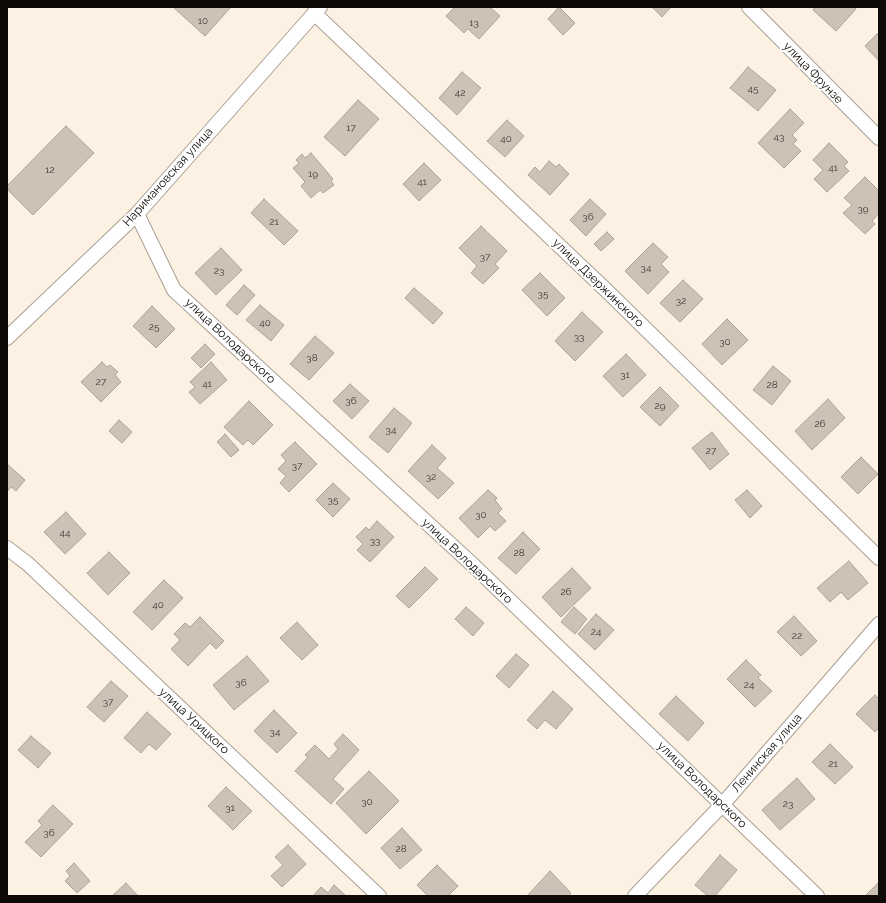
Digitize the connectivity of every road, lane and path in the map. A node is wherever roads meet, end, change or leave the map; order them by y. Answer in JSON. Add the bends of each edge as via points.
{"nodes":[{"id":1,"x":749,"y":7,"type":"edge"},
{"id":2,"x":317,"y":10,"type":"edge"},
{"id":3,"x":879,"y":138,"type":"edge"},
{"id":4,"x":137,"y":214,"type":"junction"},
{"id":5,"x":7,"y":338,"type":"edge"},
{"id":6,"x":7,"y":548,"type":"edge"},
{"id":7,"x":879,"y":558,"type":"edge"},
{"id":8,"x":879,"y":624,"type":"edge"},
{"id":9,"x":722,"y":805,"type":"junction"},
{"id":10,"x":380,"y":896,"type":"edge"},
{"id":11,"x":635,"y":896,"type":"edge"},
{"id":12,"x":817,"y":896,"type":"edge"}],
"edges":[{"from":1,"to":3,"type":"street","name":"улица Фрунзе"},
{"from":2,"to":4,"type":"street","name":"Наримановская улица"},
{"from":2,"to":7,"type":"street","name":"улица Дзержинского"},
{"from":4,"to":5,"type":"street","name":"Наримановская улица"},
{"from":4,"to":9,"type":"street","name":"улица Володарского","via":[[174,290],[474,566]]},
{"from":6,"to":10,"type":"street","name":"улица Урицкого","via":[[40,575]]},
{"from":8,"to":9,"type":"street","name":"Ленинская улица"},
{"from":9,"to":11,"type":"street","name":"Ленинская улица"},
{"from":9,"to":12,"type":"street","name":"улица Володарского"}]}
